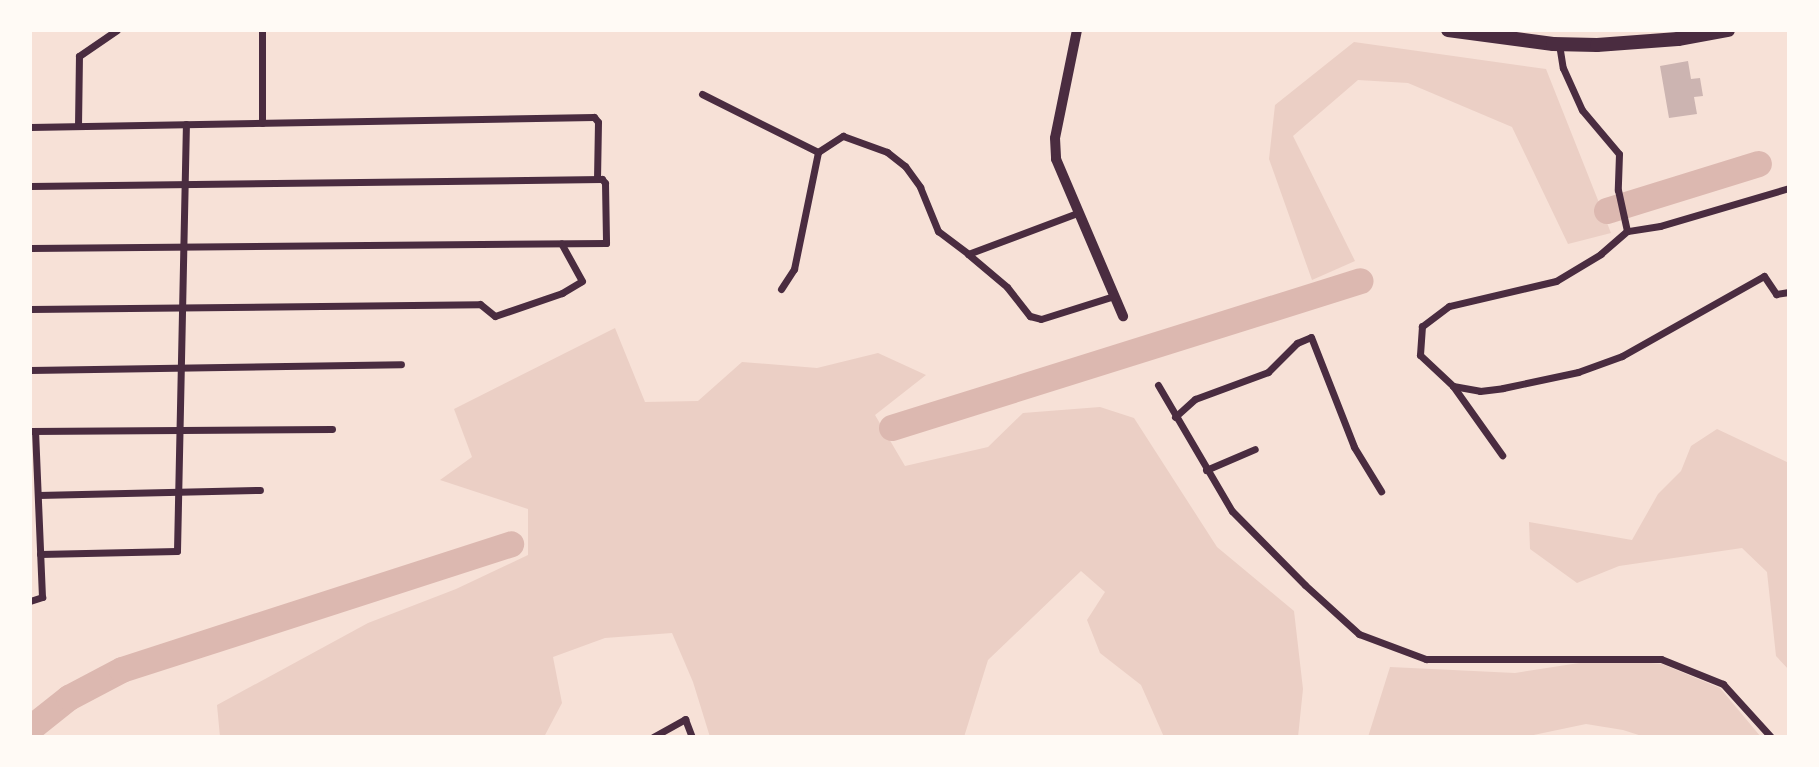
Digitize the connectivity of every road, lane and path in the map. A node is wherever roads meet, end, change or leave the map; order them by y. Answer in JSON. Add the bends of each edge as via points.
{"nodes":[{"id":1,"x":117,"y":30,"type":"edge"},
{"id":2,"x":262,"y":30,"type":"edge"},
{"id":3,"x":1077,"y":30,"type":"edge"},
{"id":4,"x":1448,"y":30,"type":"edge"},
{"id":5,"x":1728,"y":30,"type":"edge"},
{"id":6,"x":1559,"y":44,"type":"junction"},
{"id":7,"x":702,"y":94,"type":"dead end"},
{"id":8,"x":262,"y":123,"type":"junction"},
{"id":9,"x":186,"y":124,"type":"junction"},
{"id":10,"x":78,"y":126,"type":"junction"},
{"id":11,"x":30,"y":127,"type":"edge"},
{"id":12,"x":818,"y":152,"type":"junction"},
{"id":13,"x":597,"y":179,"type":"junction"},
{"id":14,"x":185,"y":183,"type":"junction"},
{"id":15,"x":30,"y":186,"type":"edge"},
{"id":16,"x":1789,"y":188,"type":"edge"},
{"id":17,"x":1077,"y":213,"type":"junction"},
{"id":18,"x":1627,"y":230,"type":"junction"},
{"id":19,"x":561,"y":243,"type":"junction"},
{"id":20,"x":184,"y":247,"type":"junction"},
{"id":21,"x":30,"y":248,"type":"edge"},
{"id":22,"x":968,"y":254,"type":"junction"},
{"id":23,"x":781,"y":289,"type":"dead end"},
{"id":24,"x":1789,"y":292,"type":"edge"},
{"id":25,"x":1114,"y":296,"type":"junction"},
{"id":26,"x":181,"y":308,"type":"junction"},
{"id":27,"x":30,"y":309,"type":"edge"},
{"id":28,"x":1124,"y":316,"type":"dead end"},
{"id":29,"x":401,"y":364,"type":"dead end"},
{"id":30,"x":181,"y":368,"type":"junction"},
{"id":31,"x":30,"y":370,"type":"edge"},
{"id":32,"x":1158,"y":385,"type":"dead end"},
{"id":33,"x":1453,"y":386,"type":"junction"},
{"id":34,"x":1175,"y":417,"type":"junction"},
{"id":35,"x":332,"y":429,"type":"dead end"},
{"id":36,"x":180,"y":430,"type":"junction"},
{"id":37,"x":32,"y":431,"type":"edge"},
{"id":38,"x":1255,"y":449,"type":"dead end"},
{"id":39,"x":1502,"y":456,"type":"dead end"},
{"id":40,"x":1206,"y":470,"type":"junction"},
{"id":41,"x":261,"y":490,"type":"dead end"},
{"id":42,"x":1381,"y":491,"type":"dead end"},
{"id":43,"x":179,"y":492,"type":"junction"},
{"id":44,"x":38,"y":495,"type":"junction"},
{"id":45,"x":40,"y":554,"type":"junction"},
{"id":46,"x":30,"y":601,"type":"edge"},
{"id":47,"x":653,"y":737,"type":"edge"},
{"id":48,"x":692,"y":737,"type":"edge"},
{"id":49,"x":1771,"y":737,"type":"edge"}],
"edges":[{"from":1,"to":10,"type":"street","via":[[79,56]]},
{"from":2,"to":8,"type":"street"},
{"from":3,"to":17,"type":"street","via":[[1055,138],[1056,159]]},
{"from":4,"to":6,"type":"highway"},
{"from":5,"to":6,"type":"highway","via":[[1633,43]]},
{"from":6,"to":18,"type":"street","via":[[1563,68],[1582,110],[1619,154],[1618,190]]},
{"from":7,"to":12,"type":"street"},
{"from":8,"to":9,"type":"street"},
{"from":8,"to":13,"type":"street","via":[[593,117],[598,122]]},
{"from":9,"to":10,"type":"street"},
{"from":9,"to":14,"type":"street"},
{"from":10,"to":11,"type":"street"},
{"from":12,"to":22,"type":"street","via":[[843,136],[887,152],[920,187],[938,231]]},
{"from":12,"to":23,"type":"street","via":[[794,269]]},
{"from":13,"to":14,"type":"street"},
{"from":13,"to":19,"type":"street","via":[[605,183],[606,243]]},
{"from":14,"to":15,"type":"street"},
{"from":14,"to":20,"type":"street"},
{"from":16,"to":18,"type":"street","via":[[1660,226]]},
{"from":17,"to":22,"type":"street"},
{"from":17,"to":25,"type":"street"},
{"from":18,"to":33,"type":"street","via":[[1601,254],[1556,281],[1448,306],[1422,326],[1420,355]]},
{"from":19,"to":20,"type":"street"},
{"from":19,"to":26,"type":"street","via":[[582,281],[562,293],[495,316],[480,304]]},
{"from":20,"to":21,"type":"street"},
{"from":20,"to":26,"type":"street"},
{"from":22,"to":25,"type":"street","via":[[1007,288],[1030,316],[1041,319]]},
{"from":24,"to":33,"type":"street","via":[[1776,294],[1764,276],[1622,356],[1578,372],[1480,391]]},
{"from":25,"to":28,"type":"street"},
{"from":26,"to":27,"type":"street"},
{"from":26,"to":30,"type":"street"},
{"from":29,"to":30,"type":"street"},
{"from":30,"to":31,"type":"street"},
{"from":30,"to":36,"type":"street"},
{"from":32,"to":34,"type":"street"},
{"from":33,"to":39,"type":"street"},
{"from":34,"to":40,"type":"street"},
{"from":34,"to":42,"type":"street","via":[[1195,399],[1268,372],[1297,343],[1311,337],[1354,447]]},
{"from":35,"to":36,"type":"street"},
{"from":36,"to":37,"type":"street"},
{"from":36,"to":43,"type":"street"},
{"from":37,"to":44,"type":"street"},
{"from":38,"to":40,"type":"street"},
{"from":40,"to":49,"type":"street","via":[[1232,511],[1359,635],[1426,659],[1661,659],[1723,684]]},
{"from":41,"to":43,"type":"street"},
{"from":43,"to":44,"type":"street"},
{"from":43,"to":45,"type":"street","via":[[177,551]]},
{"from":44,"to":45,"type":"street"},
{"from":45,"to":46,"type":"street","via":[[42,597]]},
{"from":47,"to":48,"type":"street","via":[[685,719]]}]}
